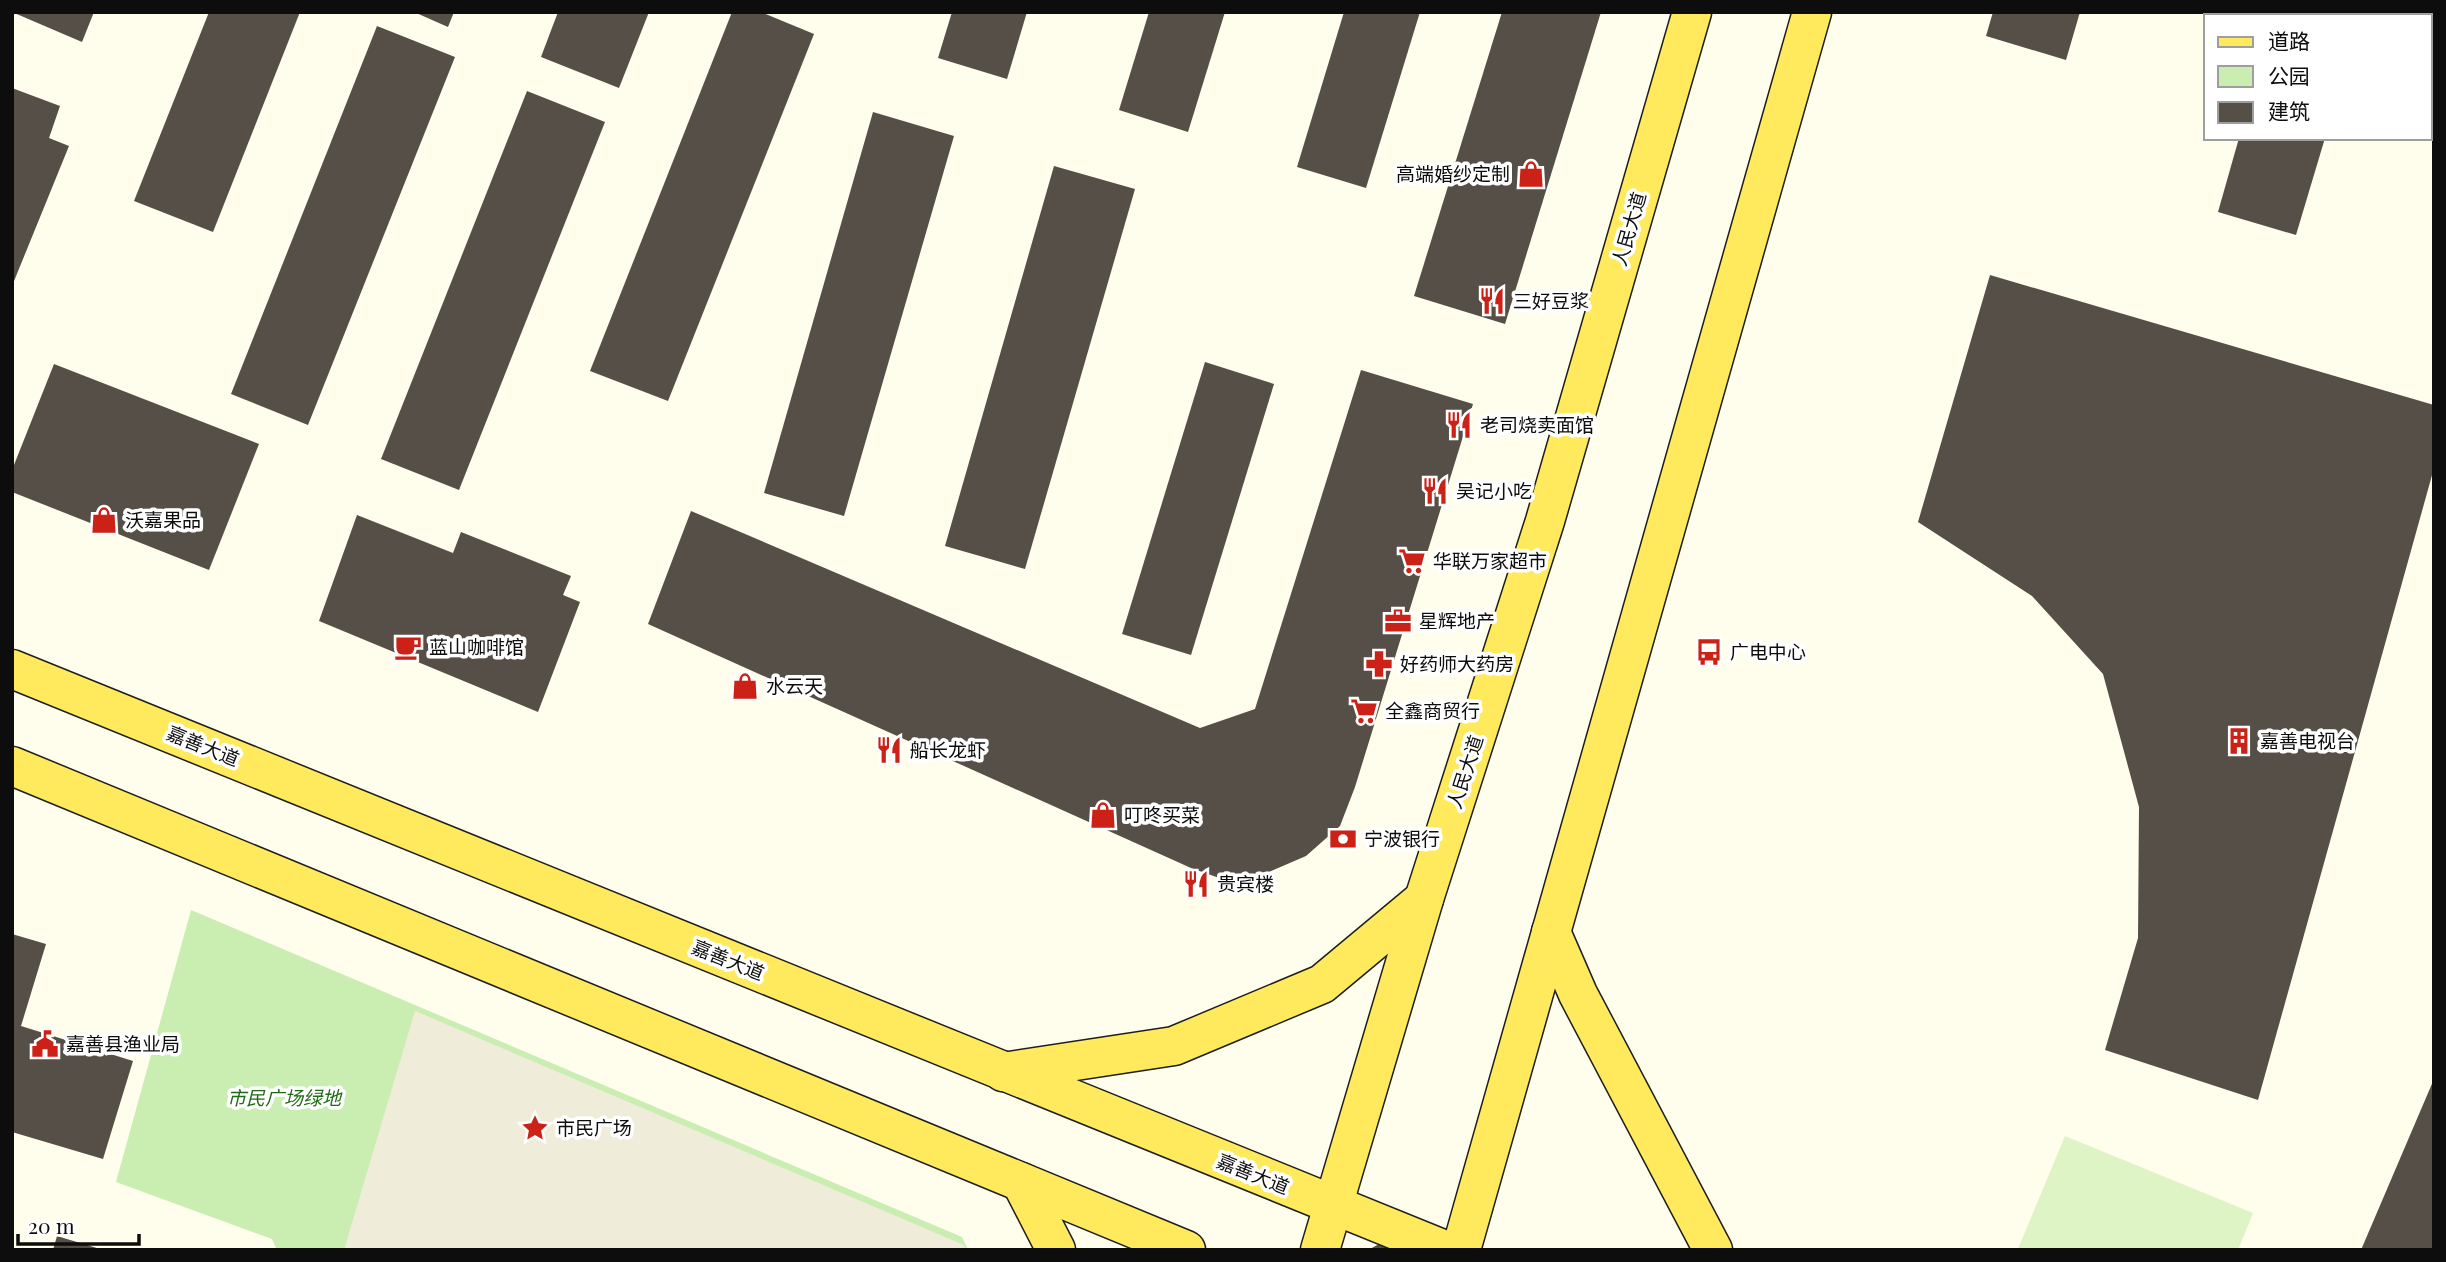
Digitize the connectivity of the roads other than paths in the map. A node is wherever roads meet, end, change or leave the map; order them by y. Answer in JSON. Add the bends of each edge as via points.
{"nodes":[{"id":1,"x":1692,"y":12,"type":"edge"},
{"id":2,"x":1812,"y":12,"type":"edge"},
{"id":3,"x":12,"y":669,"type":"edge"},
{"id":4,"x":12,"y":766,"type":"edge"},
{"id":5,"x":1424,"y":899,"type":"junction"},
{"id":6,"x":1551,"y":932,"type":"junction"},
{"id":7,"x":1003,"y":1072,"type":"junction"},
{"id":8,"x":1021,"y":1182,"type":"junction"},
{"id":9,"x":1333,"y":1206,"type":"junction"},
{"id":10,"x":1056,"y":1250,"type":"edge"},
{"id":11,"x":1186,"y":1250,"type":"edge"},
{"id":12,"x":1320,"y":1250,"type":"edge"},
{"id":13,"x":1445,"y":1250,"type":"edge"},
{"id":14,"x":1461,"y":1250,"type":"edge"},
{"id":15,"x":1713,"y":1250,"type":"edge"}],
"edges":[{"from":1,"to":5,"type":"main road","name":"人民大道","via":[[1545,521]]},
{"from":2,"to":6,"type":"main road"},
{"from":3,"to":7,"type":"main road","name":"嘉善大道"},
{"from":4,"to":8,"type":"main road"},
{"from":5,"to":7,"type":"main road","via":[[1322,984],[1174,1046]]},
{"from":5,"to":9,"type":"main road","name":"人民大道"},
{"from":6,"to":14,"type":"main road"},
{"from":6,"to":15,"type":"main road","via":[[1578,993]]},
{"from":7,"to":9,"type":"main road","name":"嘉善大道"},
{"from":8,"to":10,"type":"main road"},
{"from":8,"to":11,"type":"main road"},
{"from":9,"to":12,"type":"main road","name":"人民大道"},
{"from":9,"to":13,"type":"main road","name":"嘉善大道"}]}
